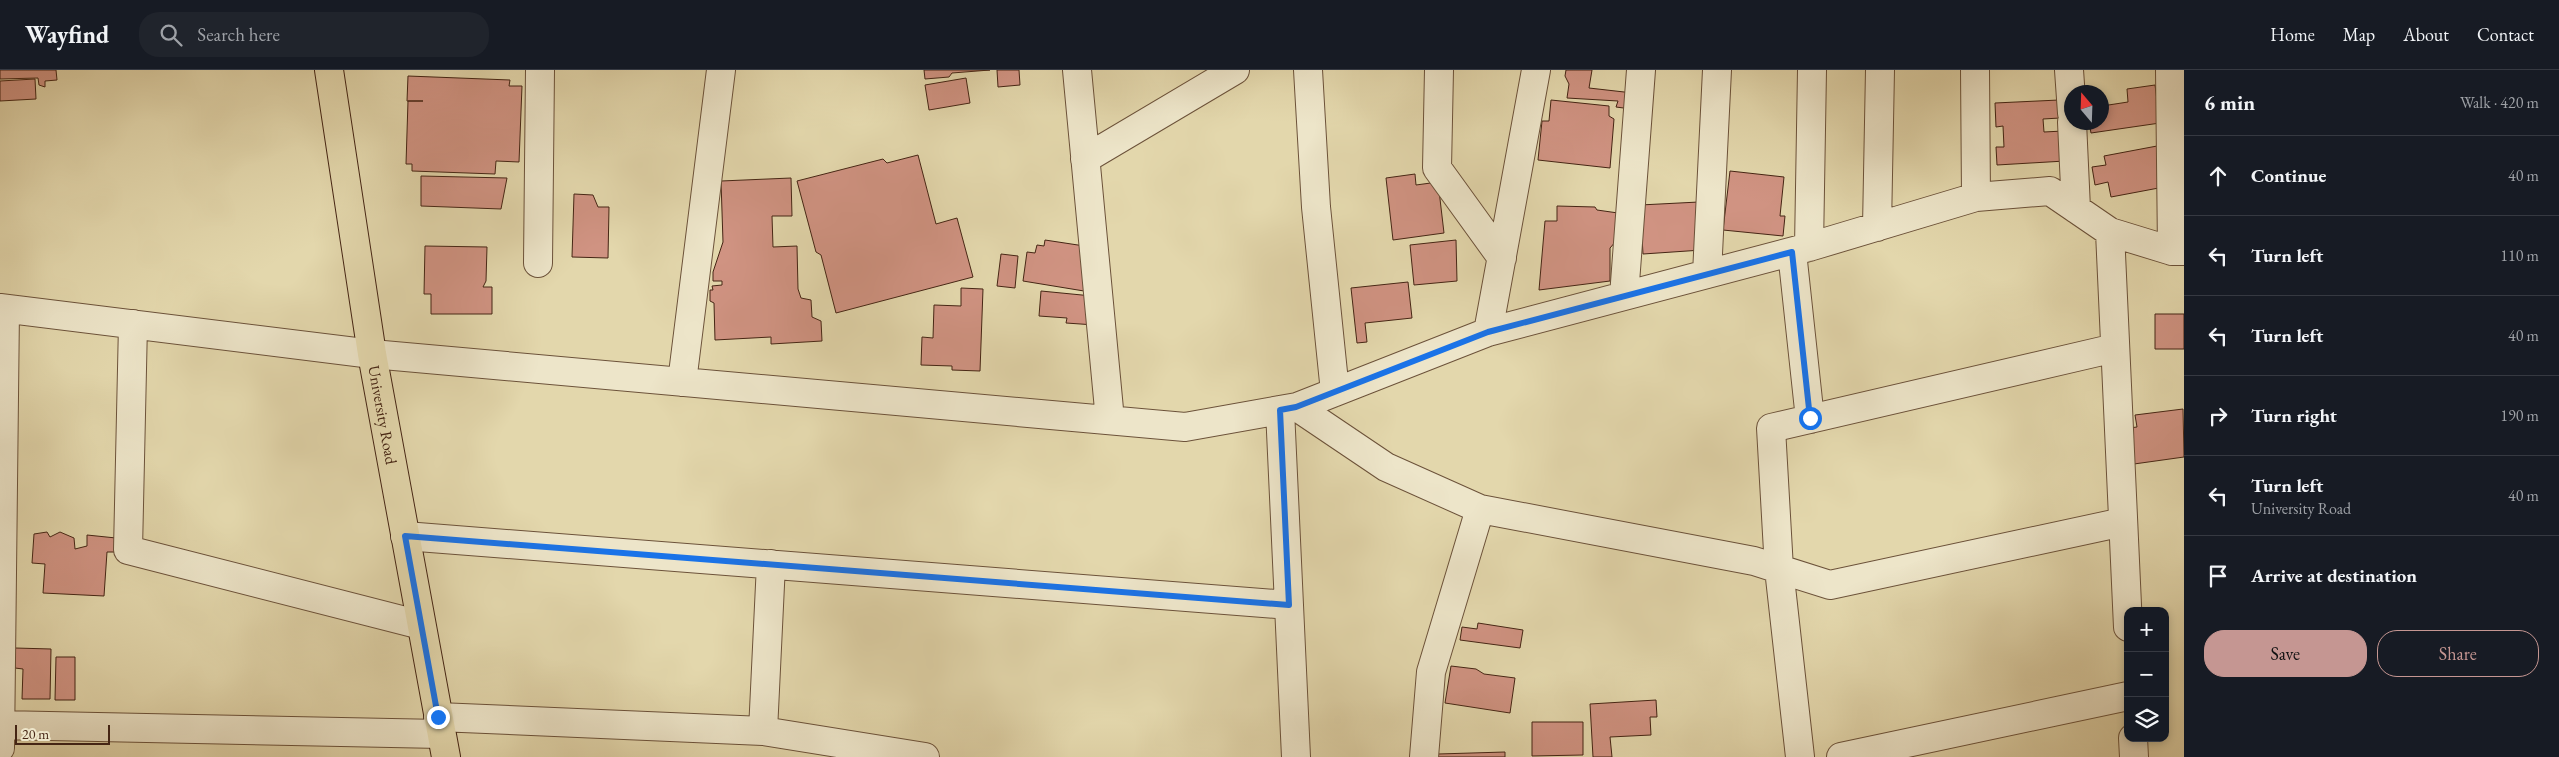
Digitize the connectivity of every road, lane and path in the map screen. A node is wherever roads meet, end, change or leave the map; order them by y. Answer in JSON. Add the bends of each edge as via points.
{"nodes":[{"id":1,"x":329,"y":70,"type":"edge"},
{"id":2,"x":540,"y":70,"type":"edge"},
{"id":3,"x":721,"y":70,"type":"edge"},
{"id":4,"x":1076,"y":70,"type":"edge"},
{"id":5,"x":1236,"y":70,"type":"edge"},
{"id":6,"x":1308,"y":70,"type":"edge"},
{"id":7,"x":1438,"y":70,"type":"edge"},
{"id":8,"x":1536,"y":70,"type":"edge"},
{"id":9,"x":1641,"y":70,"type":"edge"},
{"id":10,"x":1716,"y":70,"type":"edge"},
{"id":11,"x":1812,"y":70,"type":"edge"},
{"id":12,"x":1880,"y":70,"type":"edge"},
{"id":13,"x":1975,"y":70,"type":"edge"},
{"id":14,"x":2069,"y":70,"type":"edge"},
{"id":15,"x":2170,"y":70,"type":"edge"},
{"id":16,"x":2070,"y":85,"type":"edge"},
{"id":17,"x":2072,"y":130,"type":"edge"},
{"id":18,"x":1085,"y":159,"type":"junction"},
{"id":19,"x":1976,"y":197,"type":"junction"},
{"id":20,"x":2076,"y":209,"type":"junction"},
{"id":21,"x":1877,"y":227,"type":"junction"},
{"id":22,"x":2110,"y":232,"type":"junction"},
{"id":23,"x":2180,"y":247,"type":"edge"},
{"id":24,"x":1801,"y":250,"type":"junction"},
{"id":25,"x":1502,"y":258,"type":"junction"},
{"id":26,"x":538,"y":263,"type":"dead end"},
{"id":27,"x":1706,"y":274,"type":"junction"},
{"id":28,"x":1624,"y":296,"type":"junction"},
{"id":29,"x":2,"y":308,"type":"edge"},
{"id":30,"x":132,"y":324,"type":"junction"},
{"id":31,"x":1488,"y":332,"type":"junction"},
{"id":32,"x":2115,"y":348,"type":"junction"},
{"id":33,"x":372,"y":354,"type":"junction"},
{"id":34,"x":682,"y":382,"type":"junction"},
{"id":35,"x":1335,"y":392,"type":"junction"},
{"id":36,"x":1288,"y":409,"type":"junction"},
{"id":37,"x":1810,"y":418,"type":"junction"},
{"id":38,"x":1110,"y":420,"type":"junction"},
{"id":39,"x":1480,"y":510,"type":"junction"},
{"id":40,"x":2123,"y":522,"type":"junction"},
{"id":41,"x":405,"y":536,"type":"junction"},
{"id":42,"x":771,"y":564,"type":"junction"},
{"id":43,"x":1779,"y":569,"type":"junction"},
{"id":44,"x":1289,"y":605,"type":"junction"},
{"id":45,"x":2127,"y":607,"type":"edge"},
{"id":46,"x":422,"y":625,"type":"junction"},
{"id":47,"x":2124,"y":697,"type":"edge"},
{"id":48,"x":0,"y":725,"type":"edge"},
{"id":49,"x":763,"y":731,"type":"junction"},
{"id":50,"x":442,"y":736,"type":"edge"},
{"id":51,"x":2133,"y":742,"type":"edge"},
{"id":52,"x":0,"y":748,"type":"edge"},
{"id":53,"x":925,"y":757,"type":"edge"},
{"id":54,"x":1296,"y":757,"type":"edge"},
{"id":55,"x":1424,"y":757,"type":"edge"},
{"id":56,"x":1800,"y":757,"type":"edge"},
{"id":57,"x":1841,"y":757,"type":"edge"},
{"id":58,"x":2134,"y":757,"type":"edge"}],
"edges":[{"from":1,"to":33,"type":"main road","name":"University Road"},
{"from":2,"to":26,"type":"street"},
{"from":3,"to":34,"type":"street"},
{"from":4,"to":18,"type":"street"},
{"from":5,"to":18,"type":"street"},
{"from":6,"to":35,"type":"street","via":[[1316,207]]},
{"from":7,"to":25,"type":"street","via":[[1437,168]]},
{"from":8,"to":25,"type":"street"},
{"from":9,"to":28,"type":"street"},
{"from":10,"to":27,"type":"street"},
{"from":11,"to":24,"type":"street"},
{"from":12,"to":21,"type":"street"},
{"from":13,"to":19,"type":"street"},
{"from":14,"to":16,"type":"street"},
{"from":15,"to":23,"type":"street"},
{"from":17,"to":20,"type":"street"},
{"from":18,"to":38,"type":"street"},
{"from":19,"to":20,"type":"street","via":[[2050,191]]},
{"from":19,"to":21,"type":"street"},
{"from":20,"to":22,"type":"street"},
{"from":21,"to":24,"type":"street"},
{"from":22,"to":23,"type":"street"},
{"from":22,"to":32,"type":"street"},
{"from":24,"to":27,"type":"street"},
{"from":24,"to":37,"type":"street"},
{"from":25,"to":31,"type":"street"},
{"from":27,"to":28,"type":"street"},
{"from":28,"to":31,"type":"street"},
{"from":29,"to":30,"type":"street"},
{"from":29,"to":48,"type":"street"},
{"from":30,"to":33,"type":"street"},
{"from":30,"to":46,"type":"street","via":[[128,550]]},
{"from":31,"to":35,"type":"street"},
{"from":32,"to":37,"type":"street"},
{"from":32,"to":40,"type":"street"},
{"from":33,"to":34,"type":"street"},
{"from":33,"to":41,"type":"main road","name":"University Road"},
{"from":34,"to":38,"type":"street"},
{"from":35,"to":36,"type":"street"},
{"from":36,"to":38,"type":"street","via":[[1185,426]]},
{"from":36,"to":39,"type":"street","via":[[1386,466]]},
{"from":36,"to":44,"type":"street"},
{"from":37,"to":43,"type":"street","via":[[1772,428]]},
{"from":39,"to":43,"type":"street","via":[[1754,561]]},
{"from":39,"to":55,"type":"street","via":[[1431,672]]},
{"from":40,"to":43,"type":"street","via":[[1830,585]]},
{"from":40,"to":45,"type":"street"},
{"from":41,"to":42,"type":"street"},
{"from":41,"to":46,"type":"main road","name":"University Road"},
{"from":42,"to":44,"type":"street"},
{"from":42,"to":49,"type":"street"},
{"from":43,"to":56,"type":"street"},
{"from":44,"to":54,"type":"street"},
{"from":46,"to":50,"type":"main road","name":"University Road"},
{"from":47,"to":57,"type":"street"},
{"from":48,"to":50,"type":"street"},
{"from":48,"to":52,"type":"street"},
{"from":49,"to":50,"type":"street"},
{"from":49,"to":53,"type":"street"},
{"from":51,"to":58,"type":"street"}]}
